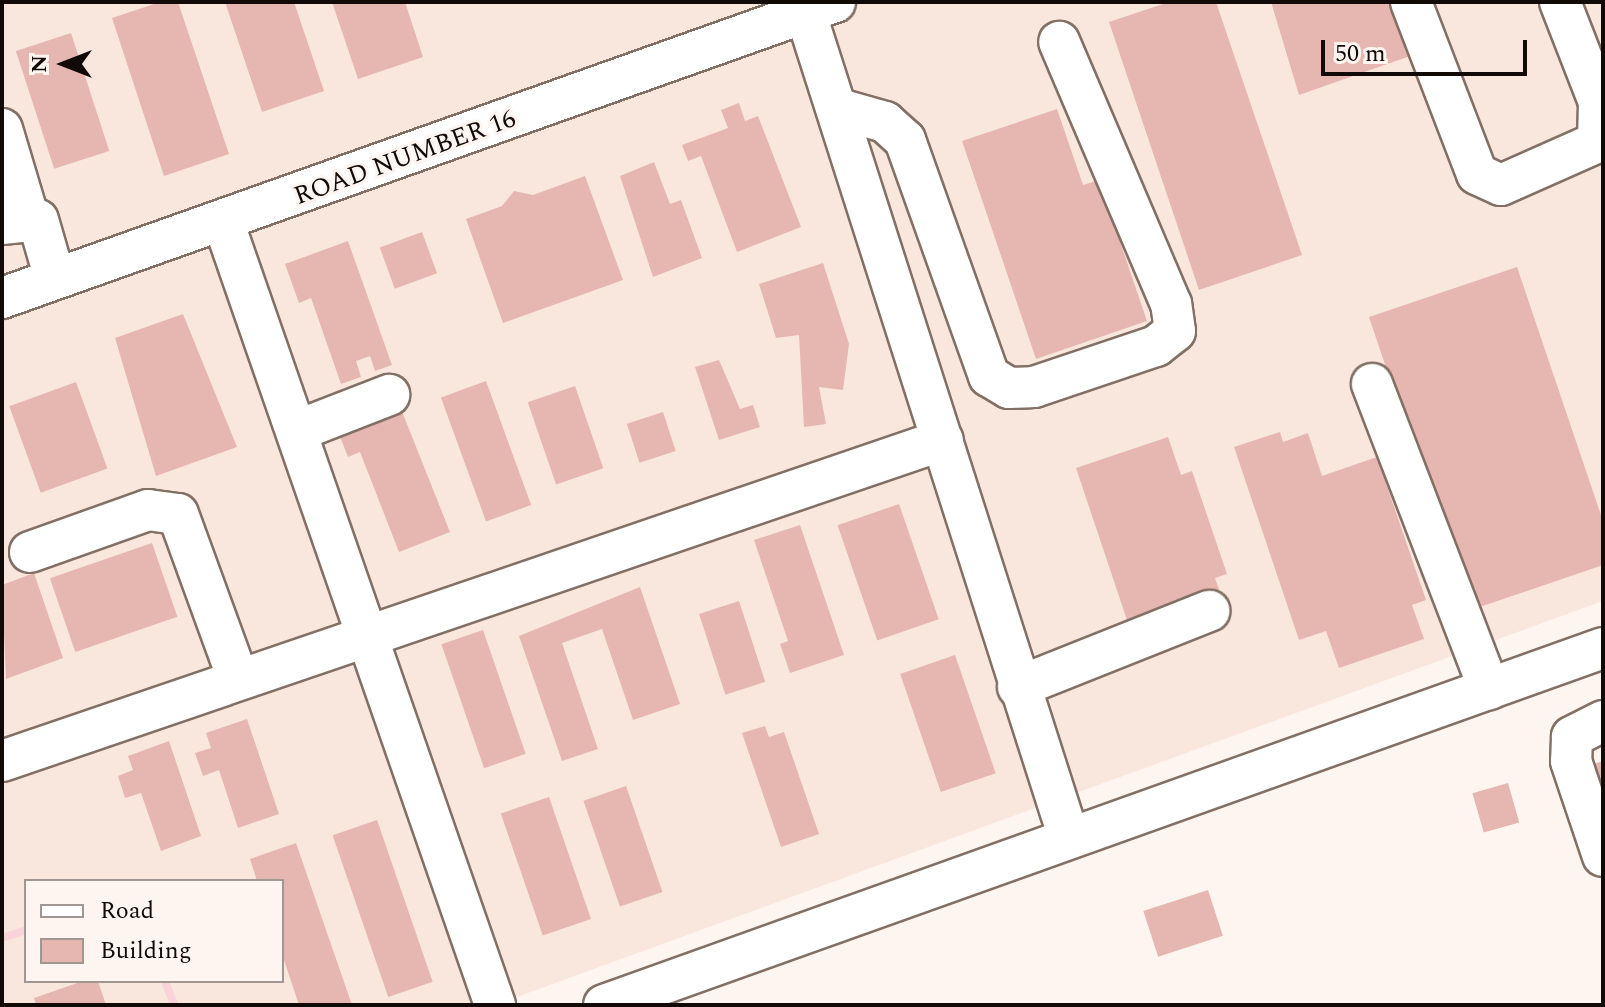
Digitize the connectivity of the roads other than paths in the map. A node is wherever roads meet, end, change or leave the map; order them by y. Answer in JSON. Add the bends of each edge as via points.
{"nodes":[{"id":1,"x":1411,"y":2,"type":"edge"},
{"id":2,"x":1560,"y":2,"type":"edge"},
{"id":3,"x":814,"y":6,"type":"edge"},
{"id":4,"x":1059,"y":42,"type":"dead end"},
{"id":5,"x":839,"y":109,"type":"junction"},
{"id":6,"x":2,"y":129,"type":"edge"},
{"id":7,"x":15,"y":220,"type":"edge"},
{"id":8,"x":224,"y":224,"type":"junction"},
{"id":9,"x":55,"y":279,"type":"junction"},
{"id":10,"x":2,"y":298,"type":"edge"},
{"id":11,"x":1372,"y":384,"type":"dead end"},
{"id":12,"x":389,"y":395,"type":"dead end"},
{"id":13,"x":299,"y":430,"type":"junction"},
{"id":14,"x":943,"y":440,"type":"junction"},
{"id":15,"x":30,"y":552,"type":"dead end"},
{"id":16,"x":1209,"y":611,"type":"dead end"},
{"id":17,"x":366,"y":637,"type":"junction"},
{"id":18,"x":1603,"y":648,"type":"edge"},
{"id":19,"x":238,"y":679,"type":"junction"},
{"id":20,"x":1018,"y":687,"type":"junction"},
{"id":21,"x":1489,"y":689,"type":"junction"},
{"id":22,"x":1603,"y":721,"type":"edge"},
{"id":23,"x":2,"y":761,"type":"edge"},
{"id":24,"x":1069,"y":838,"type":"junction"},
{"id":25,"x":1603,"y":856,"type":"edge"},
{"id":26,"x":495,"y":1005,"type":"edge"},
{"id":27,"x":604,"y":1005,"type":"edge"}],
"edges":[{"from":1,"to":2,"type":"street","via":[[1477,174],[1501,185],[1598,142],[1599,102]]},
{"from":3,"to":5,"type":"street"},
{"from":3,"to":8,"type":"street","name":"ROAD NUMBER 16"},
{"from":4,"to":5,"type":"street","via":[[1171,304],[1175,331],[1156,346],[1034,387],[1009,388],[989,376],[905,140],[885,122]]},
{"from":5,"to":14,"type":"street"},
{"from":6,"to":7,"type":"street"},
{"from":7,"to":9,"type":"street","via":[[38,220]]},
{"from":8,"to":9,"type":"street","name":"ROAD NUMBER 16"},
{"from":8,"to":13,"type":"street"},
{"from":9,"to":10,"type":"street","name":"ROAD NUMBER 16"},
{"from":11,"to":21,"type":"street"},
{"from":12,"to":13,"type":"street"},
{"from":13,"to":17,"type":"street"},
{"from":14,"to":17,"type":"street"},
{"from":14,"to":20,"type":"street"},
{"from":15,"to":19,"type":"street","via":[[148,510],[178,514]]},
{"from":16,"to":20,"type":"street"},
{"from":17,"to":19,"type":"street"},
{"from":17,"to":26,"type":"street"},
{"from":18,"to":21,"type":"street"},
{"from":19,"to":23,"type":"street"},
{"from":20,"to":24,"type":"street"},
{"from":21,"to":24,"type":"street"},
{"from":22,"to":25,"type":"street","via":[[1572,737],[1571,761]]},
{"from":24,"to":27,"type":"street"}]}
